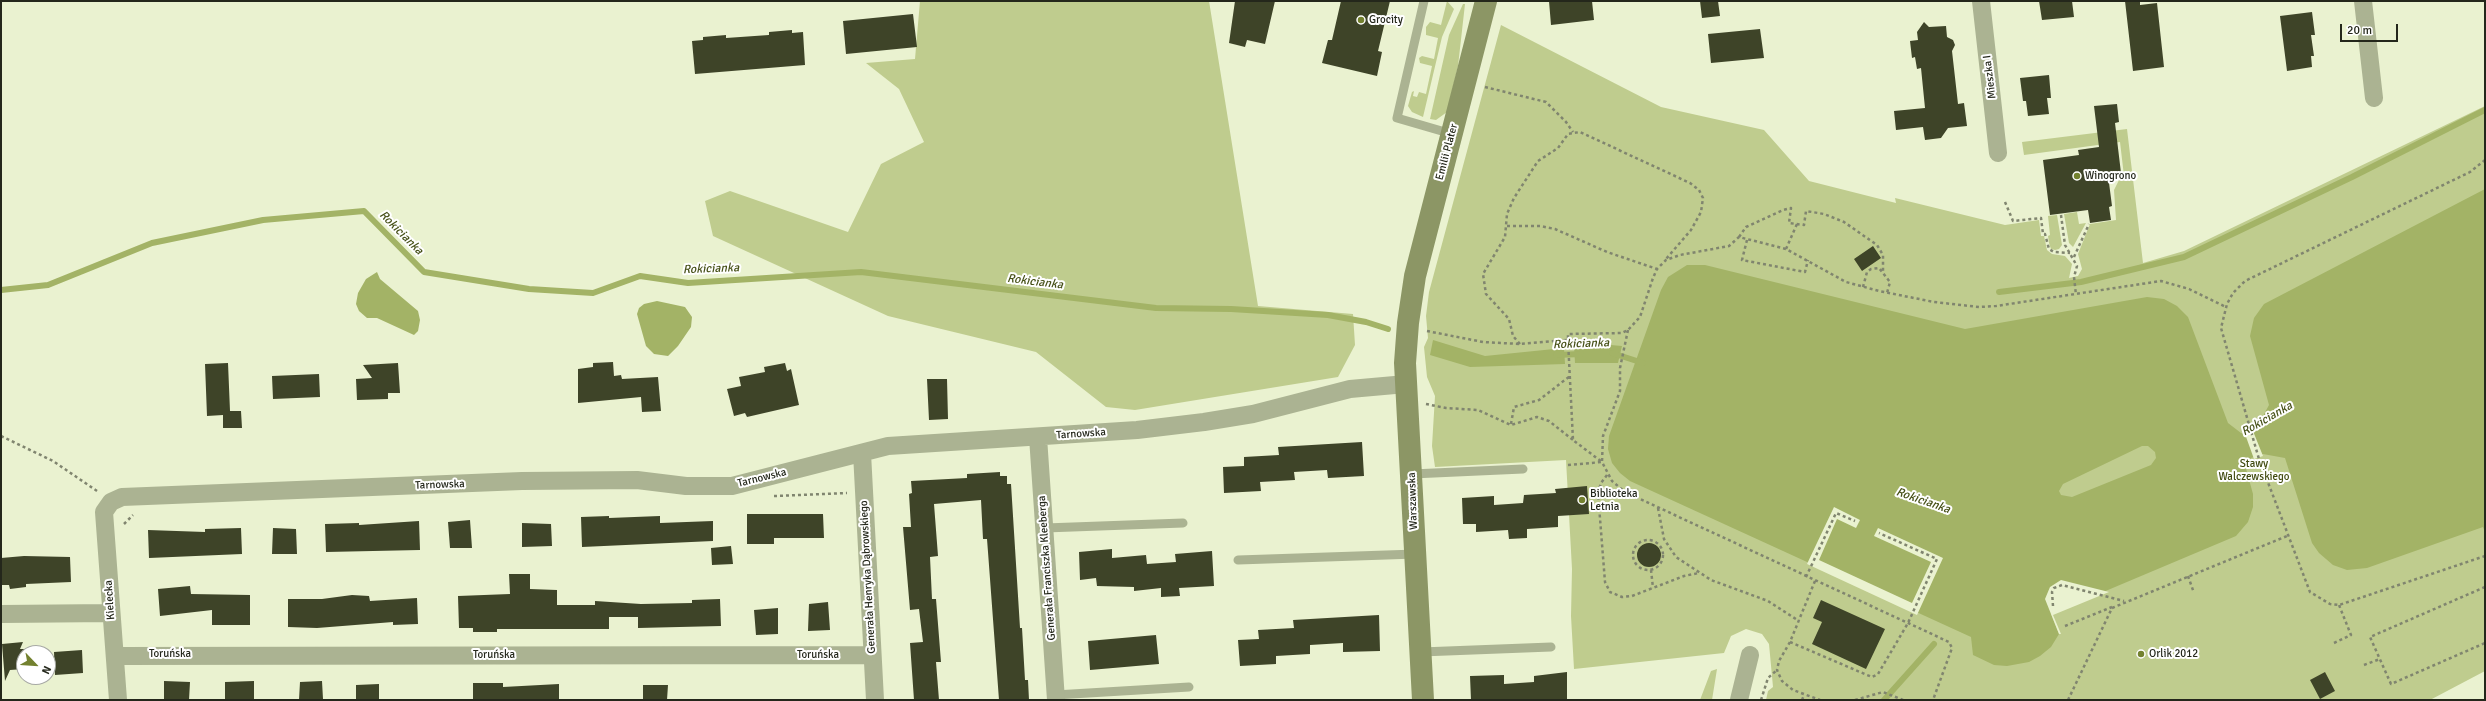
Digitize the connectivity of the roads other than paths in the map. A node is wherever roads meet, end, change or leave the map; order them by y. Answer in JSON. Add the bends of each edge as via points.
{"nodes":[{"id":1,"x":1424,"y":1,"type":"edge"},
{"id":2,"x":1486,"y":1,"type":"edge"},
{"id":3,"x":1981,"y":1,"type":"edge"},
{"id":4,"x":2363,"y":1,"type":"edge"},
{"id":5,"x":2374,"y":98,"type":"dead end"},
{"id":6,"x":1452,"y":134,"type":"junction"},
{"id":7,"x":1998,"y":153,"type":"dead end"},
{"id":8,"x":1410,"y":303,"type":"joint"},
{"id":9,"x":1406,"y":384,"type":"junction"},
{"id":10,"x":1038,"y":437,"type":"junction"},
{"id":11,"x":862,"y":453,"type":"junction"},
{"id":12,"x":1523,"y":469,"type":"dead end"},
{"id":13,"x":1412,"y":474,"type":"junction"},
{"id":14,"x":111,"y":502,"type":"joint"},
{"id":15,"x":1183,"y":523,"type":"dead end"},
{"id":16,"x":1045,"y":528,"type":"junction"},
{"id":17,"x":1416,"y":554,"type":"junction"},
{"id":18,"x":1238,"y":560,"type":"dead end"},
{"id":19,"x":111,"y":613,"type":"junction"},
{"id":20,"x":1,"y":614,"type":"edge"},
{"id":21,"x":1551,"y":647,"type":"dead end"},
{"id":22,"x":1421,"y":652,"type":"junction"},
{"id":23,"x":872,"y":655,"type":"junction"},
{"id":24,"x":1750,"y":655,"type":"dead end"},
{"id":25,"x":115,"y":656,"type":"junction"},
{"id":26,"x":1189,"y":687,"type":"dead end"},
{"id":27,"x":1056,"y":697,"type":"edge"},
{"id":28,"x":118,"y":700,"type":"edge"},
{"id":29,"x":875,"y":700,"type":"edge"},
{"id":30,"x":1423,"y":700,"type":"edge"},
{"id":31,"x":1739,"y":700,"type":"edge"}],
"edges":[{"from":1,"to":6,"type":"lane","via":[[1397,118]]},
{"from":2,"to":6,"type":"street","name":"Emilii Plater"},
{"from":3,"to":7,"type":"street","name":"Mieszka I"},
{"from":4,"to":5,"type":"street"},
{"from":6,"to":8,"type":"street","name":"Emilii Plater"},
{"from":8,"to":9,"type":"street","name":"Warszawska","via":[[1406,343]]},
{"from":9,"to":10,"type":"street","name":"Tarnowska","via":[[1350,389],[1253,414],[1204,422]]},
{"from":9,"to":13,"type":"street","name":"Warszawska"},
{"from":10,"to":11,"type":"street","name":"Tarnowska","via":[[894,445]]},
{"from":10,"to":16,"type":"street","name":"Generała Franciszka Kleeberga"},
{"from":11,"to":14,"type":"street","name":"Tarnowska","via":[[732,486],[710,488],[637,480],[522,481],[122,497]]},
{"from":11,"to":23,"type":"street","name":"Generała Henryka Dąbrowskiego"},
{"from":12,"to":13,"type":"lane"},
{"from":13,"to":17,"type":"street","name":"Warszawska"},
{"from":14,"to":19,"type":"street","name":"Kielecka","via":[[104,512]]},
{"from":15,"to":16,"type":"lane"},
{"from":16,"to":27,"type":"street","name":"Generała Franciszka Kleeberga"},
{"from":17,"to":18,"type":"lane"},
{"from":17,"to":22,"type":"street","name":"Warszawska"},
{"from":19,"to":20,"type":"street"},
{"from":19,"to":25,"type":"street","name":"Kielecka"},
{"from":21,"to":22,"type":"lane"},
{"from":22,"to":30,"type":"street","name":"Warszawska"},
{"from":23,"to":25,"type":"street","name":"Toruńska"},
{"from":23,"to":29,"type":"street","name":"Generała Henryka Dąbrowskiego"},
{"from":24,"to":31,"type":"street"},
{"from":25,"to":28,"type":"street","name":"Kielecka"},
{"from":26,"to":27,"type":"lane"}]}
